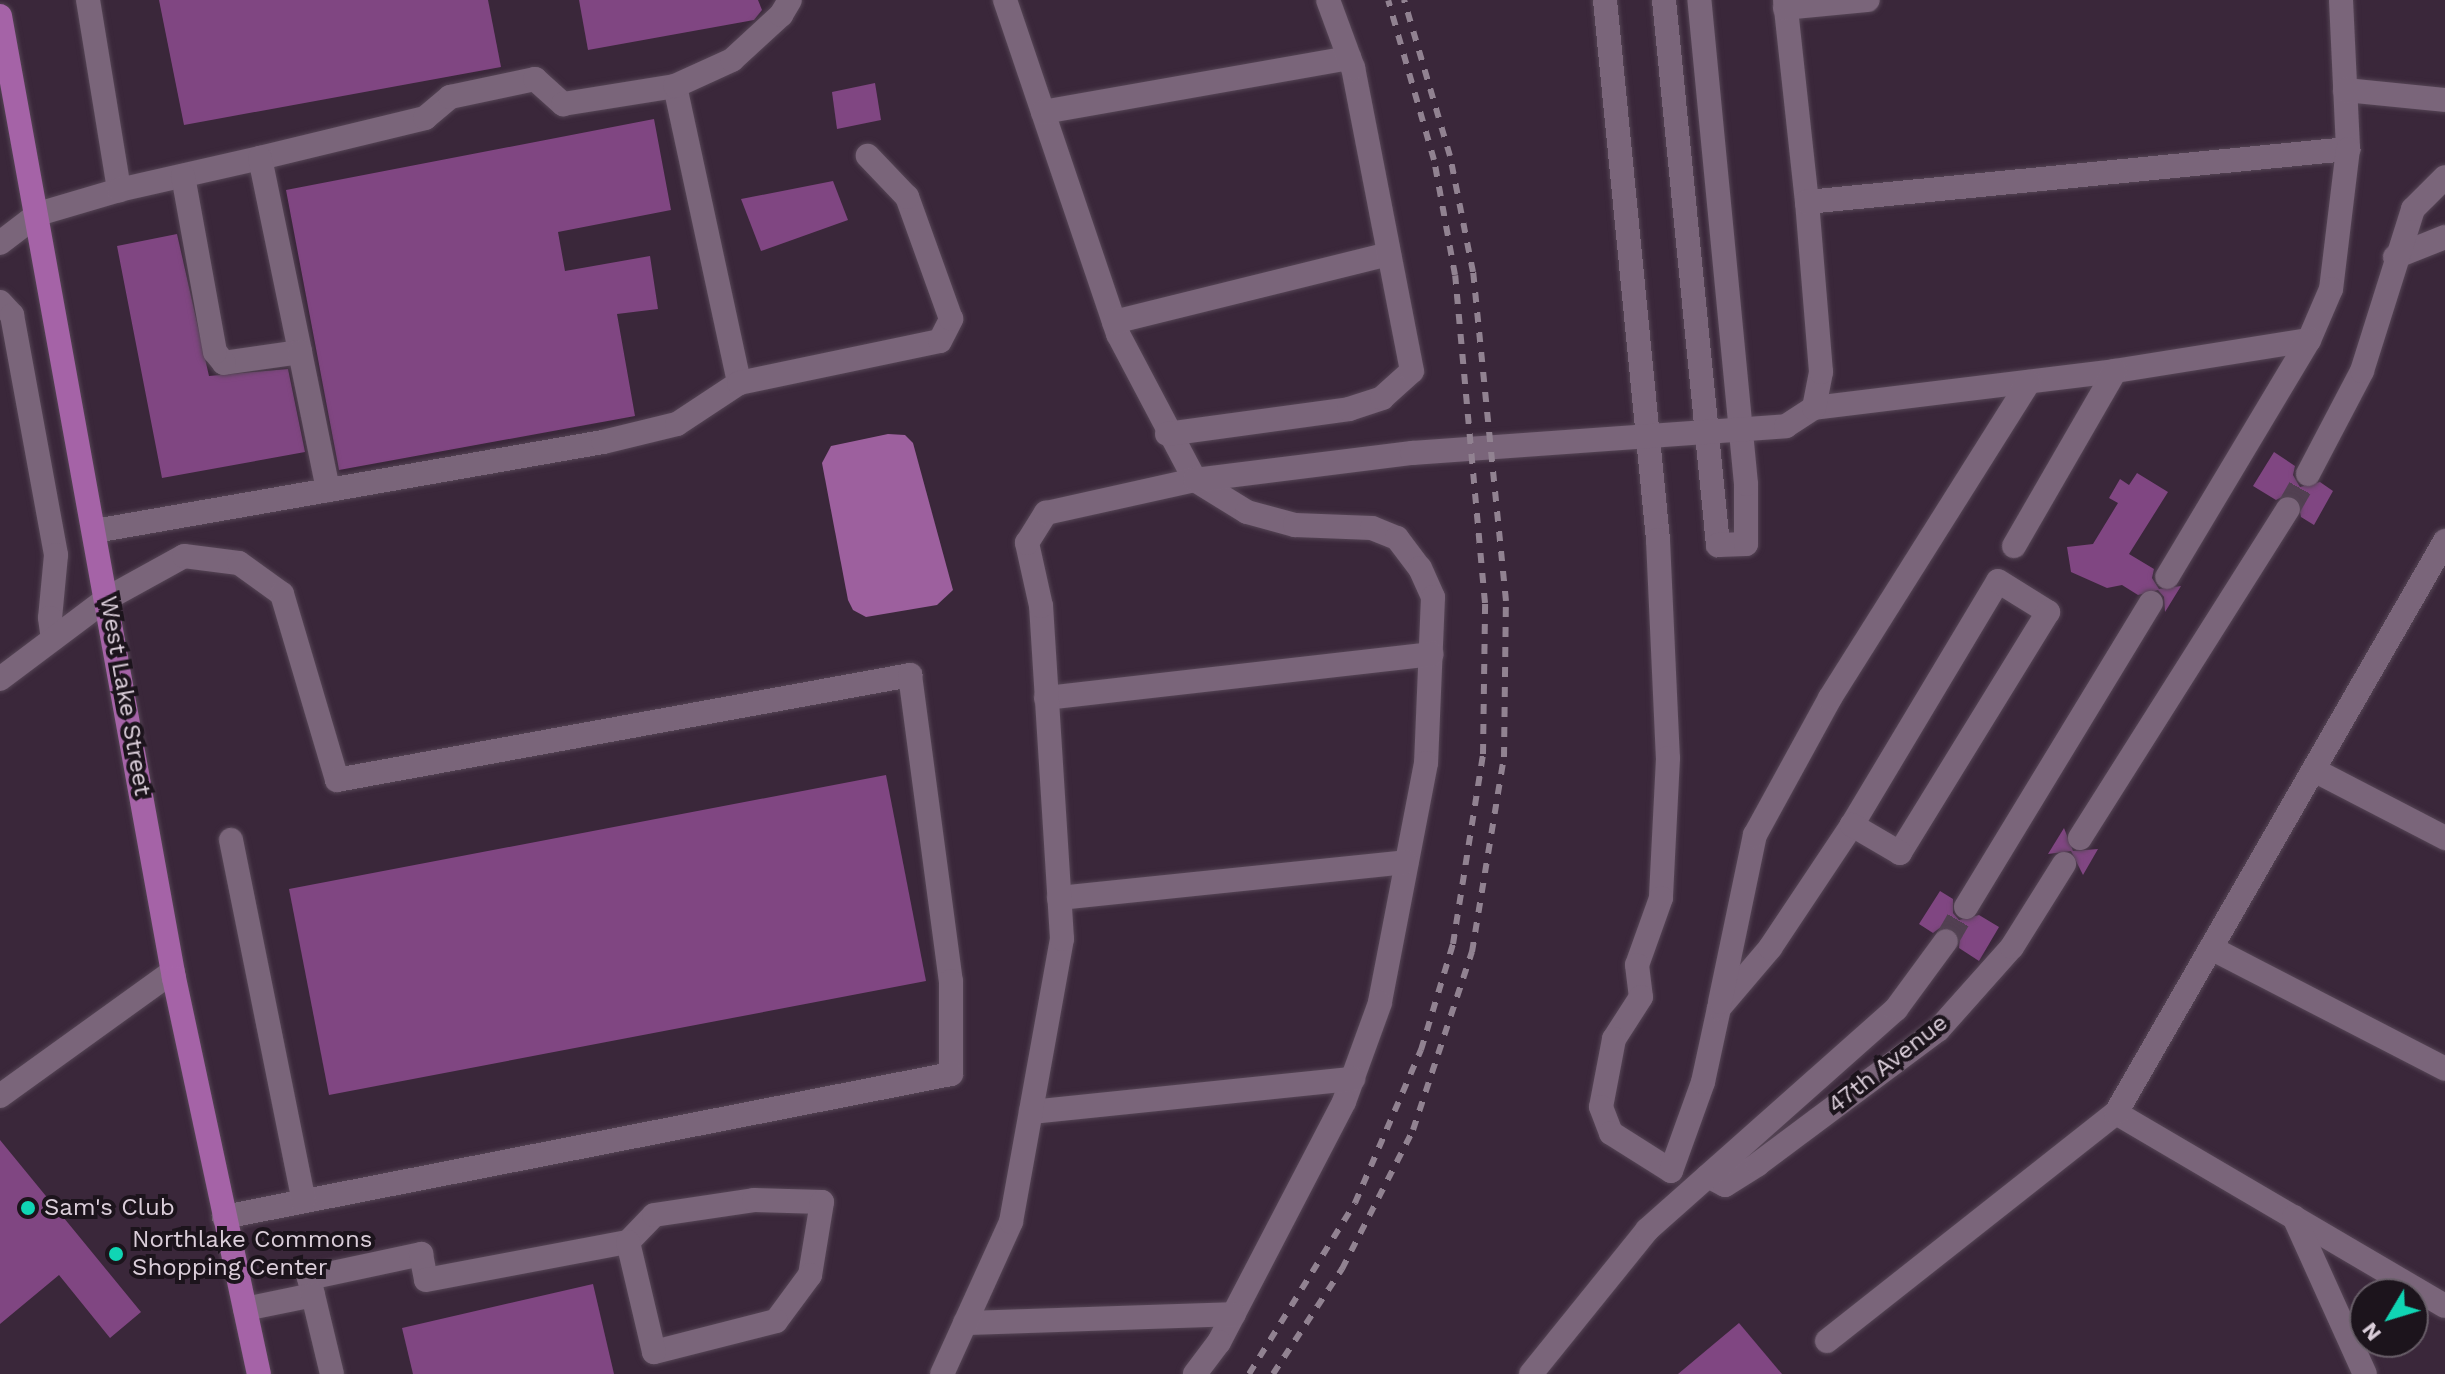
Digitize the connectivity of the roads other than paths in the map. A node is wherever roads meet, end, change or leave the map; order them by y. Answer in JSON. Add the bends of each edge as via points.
{"nodes":[{"id":1,"x":88,"y":0,"type":"edge"},
{"id":2,"x":1005,"y":0,"type":"edge"},
{"id":3,"x":1328,"y":0,"type":"edge"},
{"id":4,"x":1605,"y":0,"type":"edge"},
{"id":5,"x":1664,"y":0,"type":"edge"},
{"id":6,"x":1699,"y":0,"type":"edge"},
{"id":7,"x":1868,"y":0,"type":"edge"},
{"id":8,"x":2341,"y":0,"type":"edge"},
{"id":9,"x":1785,"y":4,"type":"edge"},
{"id":10,"x":783,"y":5,"type":"edge"},
{"id":11,"x":0,"y":16,"type":"edge"},
{"id":12,"x":1349,"y":58,"type":"junction"},
{"id":13,"x":675,"y":86,"type":"junction"},
{"id":14,"x":2345,"y":90,"type":"junction"},
{"id":15,"x":2445,"y":100,"type":"edge"},
{"id":16,"x":1043,"y":112,"type":"junction"},
{"id":17,"x":2348,"y":149,"type":"junction"},
{"id":18,"x":868,"y":156,"type":"dead end"},
{"id":19,"x":260,"y":158,"type":"junction"},
{"id":20,"x":183,"y":176,"type":"junction"},
{"id":21,"x":2445,"y":177,"type":"edge"},
{"id":22,"x":119,"y":190,"type":"junction"},
{"id":23,"x":1807,"y":202,"type":"junction"},
{"id":24,"x":38,"y":214,"type":"junction"},
{"id":25,"x":2445,"y":237,"type":"edge"},
{"id":26,"x":0,"y":243,"type":"edge"},
{"id":27,"x":1389,"y":254,"type":"junction"},
{"id":28,"x":2395,"y":257,"type":"junction"},
{"id":29,"x":0,"y":302,"type":"edge"},
{"id":30,"x":1114,"y":322,"type":"junction"},
{"id":31,"x":2309,"y":340,"type":"junction"},
{"id":32,"x":300,"y":352,"type":"junction"},
{"id":33,"x":2115,"y":371,"type":"junction"},
{"id":34,"x":2029,"y":382,"type":"junction"},
{"id":35,"x":739,"y":383,"type":"junction"},
{"id":36,"x":1814,"y":408,"type":"junction"},
{"id":37,"x":1740,"y":429,"type":"junction"},
{"id":38,"x":1707,"y":432,"type":"junction"},
{"id":39,"x":1167,"y":434,"type":"junction"},
{"id":40,"x":1647,"y":436,"type":"junction"},
{"id":41,"x":2308,"y":474,"type":"tunnel mouth"},
{"id":42,"x":1195,"y":480,"type":"junction"},
{"id":43,"x":328,"y":490,"type":"junction"},
{"id":44,"x":2288,"y":509,"type":"tunnel mouth"},
{"id":45,"x":95,"y":531,"type":"junction"},
{"id":46,"x":2445,"y":541,"type":"edge"},
{"id":47,"x":2014,"y":546,"type":"dead end"},
{"id":48,"x":2437,"y":575,"type":"edge"},
{"id":49,"x":2167,"y":577,"type":"dead end"},
{"id":50,"x":108,"y":598,"type":"junction"},
{"id":51,"x":2151,"y":603,"type":"dead end"},
{"id":52,"x":53,"y":639,"type":"junction"},
{"id":53,"x":1431,"y":654,"type":"junction"},
{"id":54,"x":0,"y":679,"type":"edge"},
{"id":55,"x":1046,"y":698,"type":"junction"},
{"id":56,"x":2314,"y":770,"type":"junction"},
{"id":57,"x":1852,"y":825,"type":"junction"},
{"id":58,"x":2080,"y":838,"type":"dead end"},
{"id":59,"x":2445,"y":838,"type":"edge"},
{"id":60,"x":231,"y":840,"type":"dead end"},
{"id":61,"x":1406,"y":862,"type":"junction"},
{"id":62,"x":2064,"y":864,"type":"dead end"},
{"id":63,"x":1059,"y":898,"type":"junction"},
{"id":64,"x":1966,"y":907,"type":"tunnel mouth"},
{"id":65,"x":1946,"y":941,"type":"tunnel mouth"},
{"id":66,"x":2211,"y":948,"type":"junction"},
{"id":67,"x":173,"y":971,"type":"junction"},
{"id":68,"x":1719,"y":1008,"type":"junction"},
{"id":69,"x":2445,"y":1069,"type":"edge"},
{"id":70,"x":1353,"y":1079,"type":"junction"},
{"id":71,"x":0,"y":1096,"type":"edge"},
{"id":72,"x":1031,"y":1112,"type":"junction"},
{"id":73,"x":2116,"y":1113,"type":"junction"},
{"id":74,"x":1671,"y":1171,"type":"junction"},
{"id":75,"x":1698,"y":1184,"type":"junction"},
{"id":76,"x":304,"y":1201,"type":"junction"},
{"id":77,"x":224,"y":1217,"type":"junction"},
{"id":78,"x":2294,"y":1217,"type":"junction"},
{"id":79,"x":628,"y":1242,"type":"junction"},
{"id":80,"x":313,"y":1295,"type":"junction"},
{"id":81,"x":2445,"y":1306,"type":"edge"},
{"id":82,"x":245,"y":1309,"type":"junction"},
{"id":83,"x":1234,"y":1314,"type":"junction"},
{"id":84,"x":965,"y":1323,"type":"junction"},
{"id":85,"x":1827,"y":1341,"type":"dead end"},
{"id":86,"x":650,"y":1363,"type":"edge"},
{"id":87,"x":259,"y":1374,"type":"edge"},
{"id":88,"x":332,"y":1374,"type":"edge"},
{"id":89,"x":942,"y":1374,"type":"edge"},
{"id":90,"x":1195,"y":1374,"type":"edge"},
{"id":91,"x":1531,"y":1374,"type":"edge"},
{"id":92,"x":2365,"y":1374,"type":"edge"}],
"edges":[{"from":1,"to":22,"type":"street"},
{"from":2,"to":16,"type":"street"},
{"from":3,"to":12,"type":"street"},
{"from":4,"to":40,"type":"street"},
{"from":5,"to":38,"type":"street"},
{"from":6,"to":37,"type":"street"},
{"from":7,"to":9,"type":"street"},
{"from":8,"to":14,"type":"street"},
{"from":9,"to":23,"type":"street"},
{"from":10,"to":13,"type":"street","via":[[732,60]]},
{"from":11,"to":24,"type":"main road","name":"West Lake Street"},
{"from":12,"to":16,"type":"street"},
{"from":12,"to":27,"type":"street"},
{"from":13,"to":19,"type":"street","via":[[563,104],[535,79],[450,97],[425,118]]},
{"from":13,"to":35,"type":"street"},
{"from":14,"to":15,"type":"street"},
{"from":14,"to":17,"type":"street"},
{"from":16,"to":30,"type":"street"},
{"from":17,"to":23,"type":"street"},
{"from":17,"to":31,"type":"street","via":[[2331,289]]},
{"from":18,"to":35,"type":"street","via":[[907,197],[951,319],[940,341]]},
{"from":19,"to":20,"type":"street"},
{"from":19,"to":32,"type":"street"},
{"from":20,"to":22,"type":"street"},
{"from":20,"to":32,"type":"street","via":[[215,352],[224,363]]},
{"from":21,"to":28,"type":"street","via":[[2413,209]]},
{"from":22,"to":24,"type":"street"},
{"from":23,"to":36,"type":"street","via":[[1821,372]]},
{"from":24,"to":26,"type":"street"},
{"from":24,"to":45,"type":"main road","name":"West Lake Street"},
{"from":25,"to":28,"type":"street"},
{"from":27,"to":30,"type":"street"},
{"from":27,"to":39,"type":"street","via":[[1412,371],[1401,383],[1382,398],[1349,409]]},
{"from":28,"to":41,"type":"street","via":[[2362,371]]},
{"from":29,"to":52,"type":"street","via":[[12,315],[56,555]]},
{"from":30,"to":39,"type":"street"},
{"from":31,"to":33,"type":"street"},
{"from":31,"to":49,"type":"street"},
{"from":32,"to":43,"type":"street"},
{"from":33,"to":34,"type":"street"},
{"from":33,"to":47,"type":"street"},
{"from":34,"to":36,"type":"street"},
{"from":34,"to":68,"type":"street","via":[[1830,698],[1755,835]]},
{"from":35,"to":43,"type":"street","via":[[677,424]]},
{"from":36,"to":37,"type":"street","via":[[1786,426]]},
{"from":37,"to":38,"type":"street"},
{"from":37,"to":38,"type":"street","via":[[1746,544],[1718,545]]},
{"from":38,"to":40,"type":"street"},
{"from":39,"to":42,"type":"street"},
{"from":40,"to":42,"type":"street","via":[[1412,453]]},
{"from":40,"to":74,"type":"street","via":[[1668,758],[1661,898],[1637,965],[1641,997],[1614,1039],[1601,1107],[1611,1133]]},
{"from":42,"to":53,"type":"street","via":[[1247,512],[1295,525],[1372,528],[1397,538],[1420,568],[1433,597]]},
{"from":42,"to":55,"type":"street","via":[[1046,513],[1027,543],[1041,606]]},
{"from":43,"to":45,"type":"street"},
{"from":44,"to":58,"type":"street"},
{"from":45,"to":50,"type":"main road","name":"West Lake Street"},
{"from":46,"to":48,"type":"street"},
{"from":48,"to":56,"type":"street"},
{"from":50,"to":52,"type":"street"},
{"from":50,"to":67,"type":"main road","name":"West Lake Street"},
{"from":50,"to":76,"type":"street","via":[[184,556],[239,563],[282,594],[337,780],[910,675],[951,981],[951,1074]]},
{"from":51,"to":64,"type":"street"},
{"from":52,"to":54,"type":"street"},
{"from":53,"to":55,"type":"street"},
{"from":53,"to":61,"type":"street","via":[[1426,763]]},
{"from":55,"to":63,"type":"street"},
{"from":56,"to":59,"type":"street"},
{"from":56,"to":66,"type":"street"},
{"from":57,"to":57,"type":"street","via":[[1900,853],[2048,612],[1998,581]]},
{"from":57,"to":68,"type":"street","via":[[1770,948]]},
{"from":60,"to":76,"type":"street"},
{"from":61,"to":63,"type":"street"},
{"from":61,"to":70,"type":"street","via":[[1380,1003]]},
{"from":62,"to":75,"type":"street","name":"47th Avenue","via":[[2012,947],[1938,1030],[1747,1171],[1725,1185]]},
{"from":63,"to":72,"type":"street","via":[[1062,939]]},
{"from":65,"to":75,"type":"street","name":"47th Avenue","via":[[1896,1009]]},
{"from":66,"to":69,"type":"street"},
{"from":66,"to":73,"type":"street"},
{"from":67,"to":71,"type":"street"},
{"from":67,"to":77,"type":"main road","name":"West Lake Street"},
{"from":68,"to":74,"type":"street","via":[[1703,1082]]},
{"from":70,"to":72,"type":"street"},
{"from":70,"to":83,"type":"street"},
{"from":72,"to":84,"type":"street","via":[[1011,1222]]},
{"from":73,"to":78,"type":"street"},
{"from":73,"to":85,"type":"street"},
{"from":74,"to":75,"type":"street"},
{"from":75,"to":91,"type":"street","name":"47th Avenue","via":[[1647,1230]]},
{"from":76,"to":77,"type":"street"},
{"from":77,"to":82,"type":"main road","name":"West Lake Street"},
{"from":78,"to":81,"type":"street"},
{"from":78,"to":92,"type":"street"},
{"from":79,"to":80,"type":"street","via":[[426,1280],[421,1254],[309,1278]]},
{"from":79,"to":86,"type":"street"},
{"from":79,"to":86,"type":"street","via":[[654,1215],[754,1200],[822,1202],[810,1275],[776,1321]]},
{"from":80,"to":82,"type":"street"},
{"from":80,"to":88,"type":"street"},
{"from":82,"to":87,"type":"main road","name":"West Lake Street"},
{"from":83,"to":84,"type":"street"},
{"from":83,"to":90,"type":"street"},
{"from":84,"to":89,"type":"street"}]}
